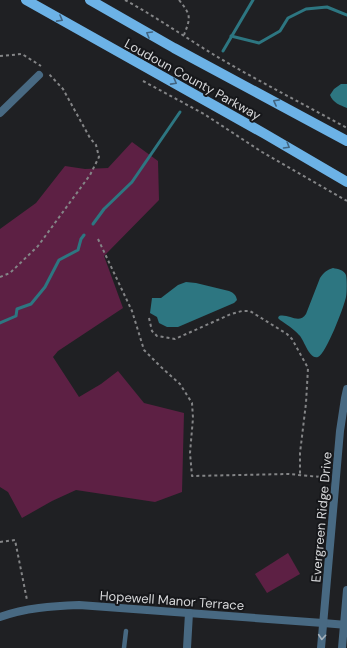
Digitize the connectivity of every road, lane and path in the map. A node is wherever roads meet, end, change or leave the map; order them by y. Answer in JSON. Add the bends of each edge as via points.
{"nodes":[{"id":1,"x":26,"y":0,"type":"edge"},
{"id":2,"x":90,"y":0,"type":"edge"},
{"id":3,"x":125,"y":0,"type":"edge"},
{"id":4,"x":179,"y":0,"type":"edge"},
{"id":5,"x":184,"y":35,"type":"junction"},
{"id":6,"x":0,"y":56,"type":"edge"},
{"id":7,"x":43,"y":67,"type":"dead end"},
{"id":8,"x":48,"y":72,"type":"dead end"},
{"id":9,"x":39,"y":75,"type":"dead end"},
{"id":10,"x":143,"y":81,"type":"dead end"},
{"id":11,"x":0,"y":113,"type":"edge"},
{"id":12,"x":347,"y":128,"type":"edge"},
{"id":13,"x":347,"y":141,"type":"edge"},
{"id":14,"x":347,"y":182,"type":"edge"},
{"id":15,"x":347,"y":201,"type":"edge"},
{"id":16,"x":98,"y":239,"type":"dead end"},
{"id":17,"x":0,"y":277,"type":"edge"},
{"id":18,"x":149,"y":318,"type":"dead end"},
{"id":19,"x":347,"y":389,"type":"edge"},
{"id":20,"x":300,"y":475,"type":"junction"},
{"id":21,"x":336,"y":477,"type":"junction"},
{"id":22,"x":0,"y":542,"type":"edge"},
{"id":23,"x":347,"y":590,"type":"edge"},
{"id":24,"x":29,"y":610,"type":"junction"},
{"id":25,"x":189,"y":613,"type":"junction"},
{"id":26,"x":0,"y":617,"type":"edge"},
{"id":27,"x":323,"y":623,"type":"junction"},
{"id":28,"x":345,"y":625,"type":"edge"},
{"id":29,"x":126,"y":631,"type":"dead end"},
{"id":30,"x":124,"y":648,"type":"edge"},
{"id":31,"x":186,"y":648,"type":"edge"},
{"id":32,"x":321,"y":648,"type":"edge"},
{"id":33,"x":342,"y":648,"type":"edge"}],
"edges":[{"from":1,"to":14,"type":"main road","name":"Loudoun County Parkway","one_way":true},
{"from":13,"to":2,"type":"main road","name":"Loudoun County Parkway","one_way":true},
{"from":3,"to":5,"type":"path"},
{"from":4,"to":5,"type":"path","via":[[189,15]]},
{"from":5,"to":12,"type":"path","via":[[240,70]]},
{"from":6,"to":7,"type":"path","via":[[22,54]]},
{"from":8,"to":17,"type":"path","via":[[63,89],[96,145],[99,157],[90,175],[38,246],[10,273]]},
{"from":9,"to":11,"type":"street"},
{"from":10,"to":15,"type":"path","via":[[204,114],[262,152]]},
{"from":16,"to":20,"type":"path","via":[[132,311],[144,350],[180,384],[192,403],[192,476]]},
{"from":18,"to":20,"type":"path","via":[[152,331],[158,336],[175,339],[231,314],[250,311],[288,334],[308,368]]},
{"from":19,"to":21,"type":"street","name":"Evergreen Ridge Drive"},
{"from":20,"to":21,"type":"path"},
{"from":21,"to":27,"type":"street","name":"Evergreen Ridge Drive"},
{"from":22,"to":24,"type":"path","via":[[15,540]]},
{"from":23,"to":28,"type":"street"},
{"from":24,"to":25,"type":"street","name":"Hopewell Manor Terrace","via":[[79,605]]},
{"from":24,"to":26,"type":"street","name":"Hopewell Manor Terrace"},
{"from":25,"to":27,"type":"street","name":"Hopewell Manor Terrace"},
{"from":25,"to":31,"type":"street"},
{"from":27,"to":28,"type":"street","name":"Hopewell Manor Terrace"},
{"from":27,"to":32,"type":"street","name":"Evergreen Ridge Drive","one_way":true},
{"from":28,"to":33,"type":"street"},
{"from":29,"to":30,"type":"lane"}]}
